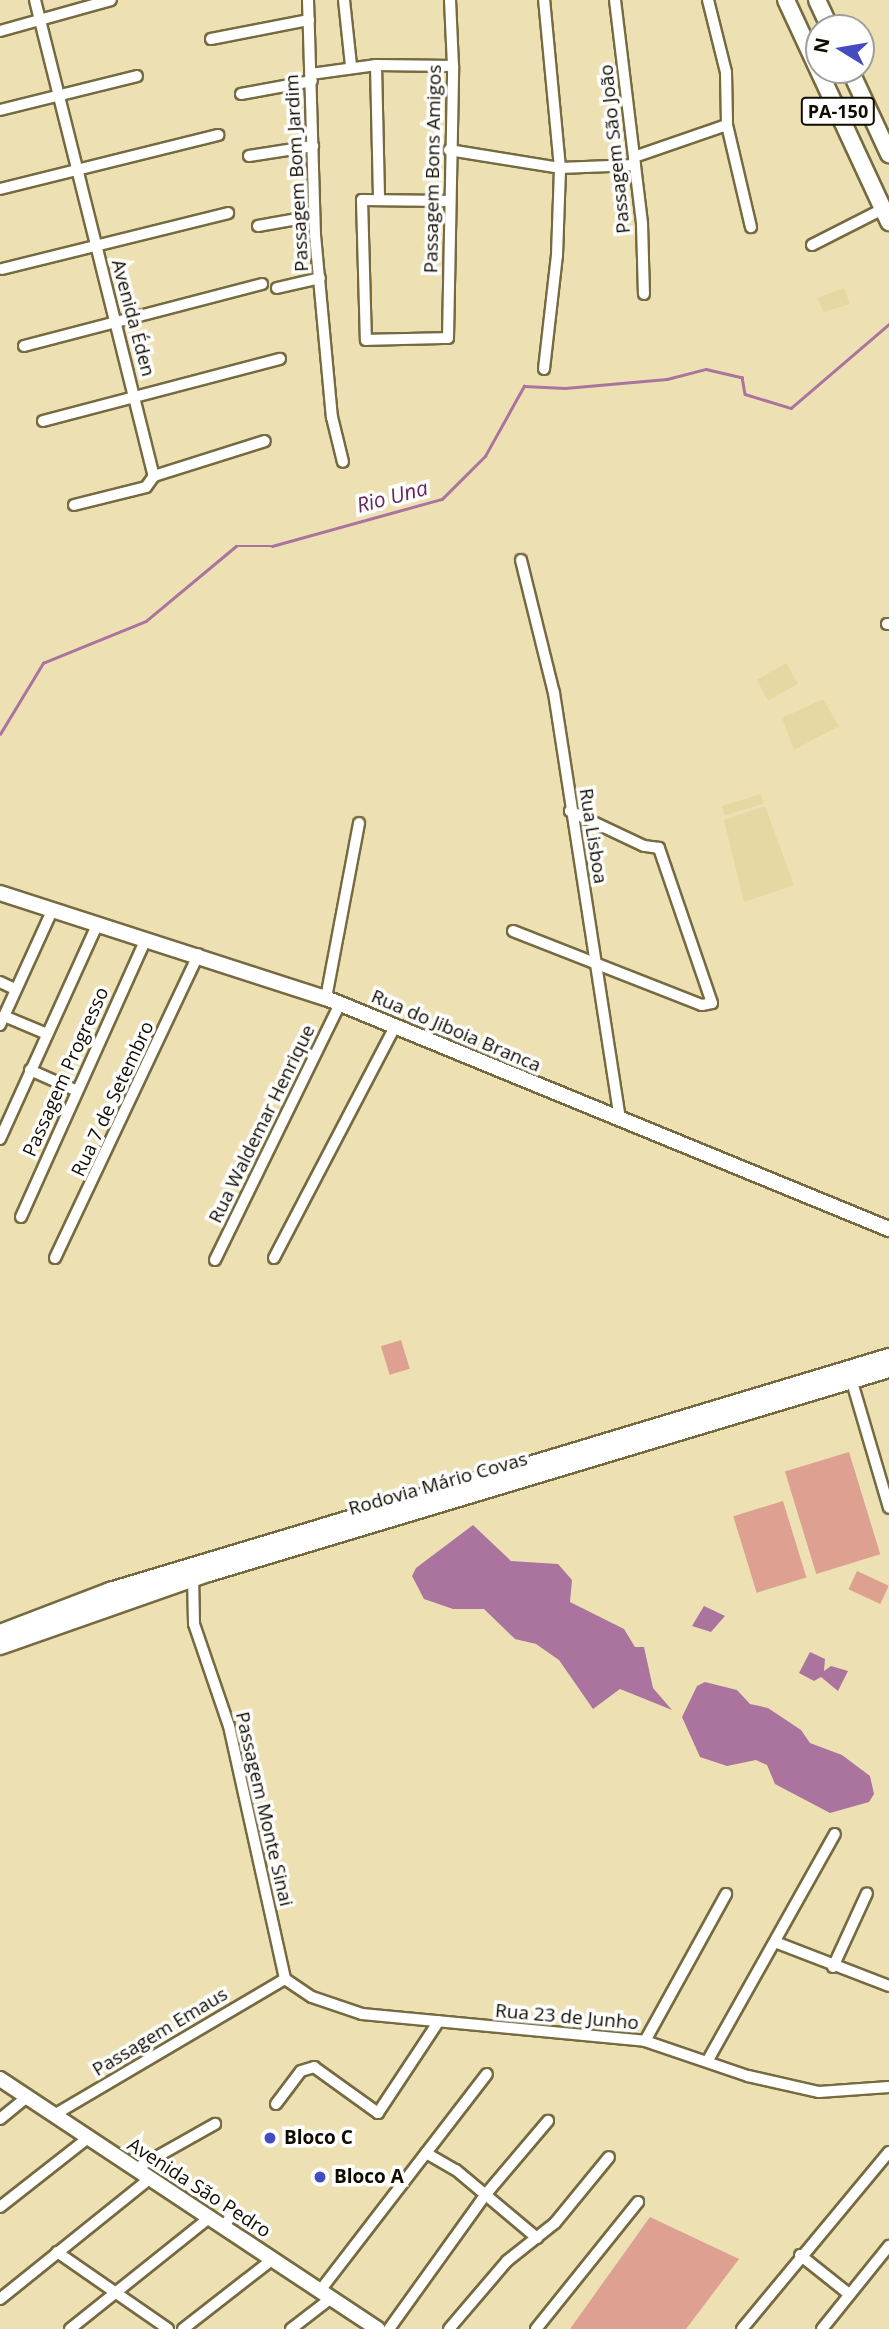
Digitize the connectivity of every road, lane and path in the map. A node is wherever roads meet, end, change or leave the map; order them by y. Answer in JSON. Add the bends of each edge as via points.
{"nodes":[{"id":1,"x":36,"y":0,"type":"edge"},
{"id":2,"x":111,"y":0,"type":"edge"},
{"id":3,"x":308,"y":0,"type":"edge"},
{"id":4,"x":344,"y":0,"type":"edge"},
{"id":5,"x":450,"y":0,"type":"edge"},
{"id":6,"x":544,"y":0,"type":"edge"},
{"id":7,"x":615,"y":0,"type":"edge"},
{"id":8,"x":708,"y":0,"type":"edge"},
{"id":9,"x":786,"y":0,"type":"edge"},
{"id":10,"x":40,"y":20,"type":"junction"},
{"id":11,"x":309,"y":20,"type":"junction"},
{"id":12,"x":0,"y":30,"type":"edge"},
{"id":13,"x":211,"y":39,"type":"dead end"},
{"id":14,"x":376,"y":65,"type":"junction"},
{"id":15,"x":351,"y":66,"type":"junction"},
{"id":16,"x":453,"y":66,"type":"junction"},
{"id":17,"x":137,"y":76,"type":"dead end"},
{"id":18,"x":312,"y":77,"type":"junction"},
{"id":19,"x":856,"y":84,"type":"edge"},
{"id":20,"x":242,"y":94,"type":"dead end"},
{"id":21,"x":60,"y":95,"type":"junction"},
{"id":22,"x":0,"y":110,"type":"edge"},
{"id":23,"x":727,"y":125,"type":"junction"},
{"id":24,"x":218,"y":135,"type":"dead end"},
{"id":25,"x":313,"y":146,"type":"junction"},
{"id":26,"x":449,"y":150,"type":"junction"},
{"id":27,"x":889,"y":154,"type":"edge"},
{"id":28,"x":249,"y":156,"type":"dead end"},
{"id":29,"x":635,"y":161,"type":"junction"},
{"id":30,"x":79,"y":168,"type":"junction"},
{"id":31,"x":560,"y":168,"type":"junction"},
{"id":32,"x":0,"y":189,"type":"edge"},
{"id":33,"x":379,"y":200,"type":"junction"},
{"id":34,"x":450,"y":201,"type":"junction"},
{"id":35,"x":229,"y":213,"type":"dead end"},
{"id":36,"x":886,"y":215,"type":"edge"},
{"id":37,"x":314,"y":216,"type":"junction"},
{"id":38,"x":258,"y":226,"type":"dead end"},
{"id":39,"x":751,"y":228,"type":"dead end"},
{"id":40,"x":96,"y":245,"type":"junction"},
{"id":41,"x":812,"y":245,"type":"dead end"},
{"id":42,"x":2,"y":269,"type":"dead end"},
{"id":43,"x":320,"y":278,"type":"junction"},
{"id":44,"x":262,"y":284,"type":"dead end"},
{"id":45,"x":277,"y":288,"type":"dead end"},
{"id":46,"x":644,"y":294,"type":"dead end"},
{"id":47,"x":116,"y":321,"type":"junction"},
{"id":48,"x":24,"y":346,"type":"dead end"},
{"id":49,"x":280,"y":359,"type":"dead end"},
{"id":50,"x":544,"y":369,"type":"dead end"},
{"id":51,"x":136,"y":395,"type":"junction"},
{"id":52,"x":43,"y":421,"type":"dead end"},
{"id":53,"x":265,"y":441,"type":"dead end"},
{"id":54,"x":343,"y":462,"type":"dead end"},
{"id":55,"x":154,"y":476,"type":"junction"},
{"id":56,"x":74,"y":505,"type":"dead end"},
{"id":57,"x":521,"y":560,"type":"dead end"},
{"id":58,"x":570,"y":811,"type":"junction"},
{"id":59,"x":359,"y":823,"type":"dead end"},
{"id":60,"x":0,"y":894,"type":"edge"},
{"id":61,"x":52,"y":911,"type":"junction"},
{"id":62,"x":96,"y":927,"type":"junction"},
{"id":63,"x":513,"y":932,"type":"dead end"},
{"id":64,"x":145,"y":941,"type":"junction"},
{"id":65,"x":199,"y":954,"type":"junction"},
{"id":66,"x":596,"y":964,"type":"junction"},
{"id":67,"x":0,"y":982,"type":"edge"},
{"id":68,"x":13,"y":988,"type":"junction"},
{"id":69,"x":333,"y":1001,"type":"junction"},
{"id":70,"x":2,"y":1020,"type":"edge"},
{"id":71,"x":395,"y":1027,"type":"junction"},
{"id":72,"x":47,"y":1034,"type":"junction"},
{"id":73,"x":30,"y":1070,"type":"junction"},
{"id":74,"x":75,"y":1090,"type":"junction"},
{"id":75,"x":620,"y":1121,"type":"junction"},
{"id":76,"x":0,"y":1139,"type":"edge"},
{"id":77,"x":21,"y":1217,"type":"dead end"},
{"id":78,"x":889,"y":1229,"type":"edge"},
{"id":79,"x":55,"y":1258,"type":"dead end"},
{"id":80,"x":274,"y":1258,"type":"dead end"},
{"id":81,"x":215,"y":1260,"type":"dead end"},
{"id":82,"x":889,"y":1357,"type":"edge"},
{"id":83,"x":889,"y":1369,"type":"edge"},
{"id":84,"x":852,"y":1382,"type":"junction"},
{"id":85,"x":889,"y":1508,"type":"edge"},
{"id":86,"x":200,"y":1570,"type":"junction"},
{"id":87,"x":0,"y":1633,"type":"edge"},
{"id":88,"x":0,"y":1646,"type":"edge"},
{"id":89,"x":835,"y":1834,"type":"dead end"},
{"id":90,"x":867,"y":1892,"type":"dead end"},
{"id":91,"x":726,"y":1894,"type":"dead end"},
{"id":92,"x":775,"y":1942,"type":"junction"},
{"id":93,"x":833,"y":1967,"type":"junction"},
{"id":94,"x":285,"y":1979,"type":"junction"},
{"id":95,"x":889,"y":1986,"type":"edge"},
{"id":96,"x":439,"y":2021,"type":"junction"},
{"id":97,"x":645,"y":2041,"type":"junction"},
{"id":98,"x":708,"y":2060,"type":"junction"},
{"id":99,"x":487,"y":2074,"type":"dead end"},
{"id":100,"x":0,"y":2079,"type":"edge"},
{"id":101,"x":889,"y":2087,"type":"edge"},
{"id":102,"x":27,"y":2097,"type":"junction"},
{"id":103,"x":276,"y":2104,"type":"dead end"},
{"id":104,"x":54,"y":2115,"type":"junction"},
{"id":105,"x":0,"y":2119,"type":"edge"},
{"id":106,"x":548,"y":2121,"type":"dead end"},
{"id":107,"x":215,"y":2124,"type":"dead end"},
{"id":108,"x":88,"y":2138,"type":"junction"},
{"id":109,"x":889,"y":2152,"type":"edge"},
{"id":110,"x":426,"y":2153,"type":"junction"},
{"id":111,"x":609,"y":2157,"type":"dead end"},
{"id":112,"x":135,"y":2169,"type":"junction"},
{"id":113,"x":149,"y":2179,"type":"junction"},
{"id":114,"x":486,"y":2194,"type":"junction"},
{"id":115,"x":638,"y":2202,"type":"dead end"},
{"id":116,"x":0,"y":2207,"type":"edge"},
{"id":117,"x":232,"y":2214,"type":"dead end"},
{"id":118,"x":209,"y":2218,"type":"junction"},
{"id":119,"x":223,"y":2228,"type":"junction"},
{"id":120,"x":537,"y":2238,"type":"junction"},
{"id":121,"x":889,"y":2246,"type":"edge"},
{"id":122,"x":57,"y":2252,"type":"junction"},
{"id":123,"x":800,"y":2255,"type":"junction"},
{"id":124,"x":272,"y":2259,"type":"junction"},
{"id":125,"x":116,"y":2293,"type":"junction"},
{"id":126,"x":849,"y":2294,"type":"junction"},
{"id":127,"x":325,"y":2295,"type":"junction"},
{"id":128,"x":0,"y":2299,"type":"edge"},
{"id":129,"x":78,"y":2327,"type":"edge"},
{"id":130,"x":168,"y":2329,"type":"edge"},
{"id":131,"x":183,"y":2329,"type":"edge"},
{"id":132,"x":292,"y":2329,"type":"edge"},
{"id":133,"x":378,"y":2329,"type":"edge"},
{"id":134,"x":389,"y":2329,"type":"edge"},
{"id":135,"x":449,"y":2329,"type":"edge"},
{"id":136,"x":536,"y":2329,"type":"edge"},
{"id":137,"x":742,"y":2329,"type":"edge"},
{"id":138,"x":822,"y":2329,"type":"edge"}],
"edges":[{"from":1,"to":10,"type":"street","name":"Avenida Éden"},
{"from":2,"to":10,"type":"street"},
{"from":3,"to":11,"type":"street","name":"Passagem Bom Jardim"},
{"from":4,"to":15,"type":"street"},
{"from":5,"to":16,"type":"street","name":"Passagem Bons Amigos"},
{"from":6,"to":31,"type":"street"},
{"from":7,"to":29,"type":"street","name":"Passagem São João"},
{"from":8,"to":23,"type":"street","via":[[726,72]]},
{"from":9,"to":36,"type":"main road","number":"PA-150"},
{"from":10,"to":12,"type":"street"},
{"from":10,"to":21,"type":"street","name":"Avenida Éden"},
{"from":11,"to":13,"type":"street"},
{"from":11,"to":18,"type":"street","name":"Passagem Bom Jardim"},
{"from":14,"to":15,"type":"street"},
{"from":14,"to":16,"type":"street"},
{"from":14,"to":33,"type":"street"},
{"from":15,"to":18,"type":"street"},
{"from":16,"to":26,"type":"street","name":"Passagem Bons Amigos"},
{"from":17,"to":21,"type":"street"},
{"from":18,"to":20,"type":"street"},
{"from":18,"to":25,"type":"street","name":"Passagem Bom Jardim"},
{"from":19,"to":27,"type":"main road","number":"PA-150"},
{"from":21,"to":22,"type":"street"},
{"from":21,"to":30,"type":"street","name":"Avenida Éden"},
{"from":23,"to":29,"type":"street"},
{"from":23,"to":39,"type":"street"},
{"from":24,"to":30,"type":"street"},
{"from":25,"to":28,"type":"street"},
{"from":25,"to":37,"type":"street","name":"Passagem Bom Jardim"},
{"from":26,"to":31,"type":"street"},
{"from":26,"to":34,"type":"street","name":"Passagem Bons Amigos"},
{"from":29,"to":31,"type":"street"},
{"from":29,"to":46,"type":"street","name":"Passagem São João"},
{"from":30,"to":32,"type":"street"},
{"from":30,"to":40,"type":"street","name":"Avenida Éden"},
{"from":31,"to":50,"type":"street","via":[[557,255]]},
{"from":33,"to":34,"type":"street"},
{"from":33,"to":34,"type":"street","name":"Passagem Bons Amigos","via":[[362,200],[366,340],[448,338]]},
{"from":35,"to":40,"type":"street"},
{"from":36,"to":41,"type":"street"},
{"from":37,"to":38,"type":"street"},
{"from":37,"to":43,"type":"street","name":"Passagem Bom Jardim"},
{"from":40,"to":42,"type":"street"},
{"from":40,"to":47,"type":"street","name":"Avenida Éden"},
{"from":43,"to":45,"type":"street"},
{"from":43,"to":54,"type":"street","name":"Passagem Bom Jardim","via":[[332,417]]},
{"from":44,"to":47,"type":"street"},
{"from":47,"to":48,"type":"street"},
{"from":47,"to":51,"type":"street","name":"Avenida Éden"},
{"from":49,"to":51,"type":"street"},
{"from":51,"to":52,"type":"street"},
{"from":51,"to":55,"type":"street","name":"Avenida Éden"},
{"from":53,"to":55,"type":"street"},
{"from":55,"to":56,"type":"street","via":[[146,486]]},
{"from":57,"to":58,"type":"street","name":"Rua Lisboa","via":[[547,654]]},
{"from":58,"to":66,"type":"street","name":"Rua Lisboa"},
{"from":58,"to":66,"type":"street","via":[[644,846],[659,848],[712,1003],[702,1005]]},
{"from":59,"to":69,"type":"street","name":"Rua Waldemar Henrique"},
{"from":60,"to":61,"type":"main road","name":"Rua do Jiboia Branca"},
{"from":61,"to":62,"type":"main road","name":"Rua do Jiboia Branca"},
{"from":61,"to":68,"type":"street"},
{"from":62,"to":64,"type":"main road","name":"Rua do Jiboia Branca"},
{"from":62,"to":72,"type":"street"},
{"from":63,"to":66,"type":"street"},
{"from":64,"to":65,"type":"main road","name":"Rua do Jiboia Branca"},
{"from":64,"to":74,"type":"street","name":"Passagem Progresso"},
{"from":65,"to":69,"type":"main road","name":"Rua do Jiboia Branca"},
{"from":65,"to":79,"type":"street","name":"Rua 7 de Setembro"},
{"from":66,"to":75,"type":"street","name":"Rua Lisboa"},
{"from":67,"to":68,"type":"street"},
{"from":68,"to":70,"type":"street"},
{"from":69,"to":71,"type":"main road","name":"Rua do Jiboia Branca"},
{"from":69,"to":81,"type":"street","name":"Rua Waldemar Henrique"},
{"from":70,"to":72,"type":"street"},
{"from":71,"to":75,"type":"main road","name":"Rua do Jiboia Branca"},
{"from":71,"to":80,"type":"street"},
{"from":72,"to":73,"type":"street"},
{"from":73,"to":74,"type":"street"},
{"from":73,"to":76,"type":"street"},
{"from":74,"to":77,"type":"street","name":"Passagem Progresso"},
{"from":75,"to":78,"type":"main road","name":"Rua do Jiboia Branca"},
{"from":82,"to":86,"type":"main road","name":"Rodovia Mário Covas"},
{"from":83,"to":84,"type":"main road","name":"Rodovia Mário Covas"},
{"from":84,"to":85,"type":"street"},
{"from":84,"to":86,"type":"main road","name":"Rodovia Mário Covas"},
{"from":86,"to":87,"type":"main road","name":"Rodovia Mário Covas"},
{"from":86,"to":88,"type":"main road","name":"Rodovia Mário Covas"},
{"from":86,"to":94,"type":"street","name":"Passagem Monte Sinai","via":[[194,1624],[229,1726]]},
{"from":89,"to":92,"type":"street"},
{"from":90,"to":93,"type":"street"},
{"from":91,"to":97,"type":"street"},
{"from":92,"to":93,"type":"street"},
{"from":92,"to":98,"type":"street"},
{"from":93,"to":95,"type":"street"},
{"from":94,"to":96,"type":"street","name":"Rua 23 de Junho","via":[[337,2007]]},
{"from":94,"to":104,"type":"street","name":"Passagem Emaus"},
{"from":96,"to":97,"type":"street","name":"Rua 23 de Junho"},
{"from":96,"to":103,"type":"street","via":[[374,2113],[314,2067],[301,2071]]},
{"from":97,"to":98,"type":"street","name":"Rua 23 de Junho"},
{"from":98,"to":101,"type":"street","name":"Rua 23 de Junho","via":[[819,2092]]},
{"from":99,"to":110,"type":"street"},
{"from":100,"to":102,"type":"main road","name":"Avenida São Pedro"},
{"from":102,"to":104,"type":"main road","name":"Avenida São Pedro"},
{"from":102,"to":105,"type":"street"},
{"from":104,"to":108,"type":"main road","name":"Avenida São Pedro"},
{"from":106,"to":114,"type":"street"},
{"from":107,"to":112,"type":"street"},
{"from":108,"to":112,"type":"main road","name":"Avenida São Pedro"},
{"from":108,"to":116,"type":"street"},
{"from":109,"to":123,"type":"street"},
{"from":110,"to":114,"type":"street"},
{"from":110,"to":127,"type":"street"},
{"from":111,"to":120,"type":"street"},
{"from":112,"to":113,"type":"main road","name":"Avenida São Pedro"},
{"from":113,"to":118,"type":"main road","name":"Avenida São Pedro"},
{"from":113,"to":122,"type":"street"},
{"from":114,"to":120,"type":"street"},
{"from":114,"to":134,"type":"street"},
{"from":115,"to":136,"type":"street"},
{"from":117,"to":119,"type":"street"},
{"from":118,"to":119,"type":"main road","name":"Avenida São Pedro"},
{"from":118,"to":125,"type":"street"},
{"from":119,"to":124,"type":"main road","name":"Avenida São Pedro"},
{"from":120,"to":135,"type":"street","via":[[499,2270]]},
{"from":121,"to":126,"type":"street"},
{"from":122,"to":125,"type":"street"},
{"from":122,"to":128,"type":"street"},
{"from":123,"to":126,"type":"street"},
{"from":123,"to":137,"type":"street"},
{"from":124,"to":127,"type":"main road","name":"Avenida São Pedro"},
{"from":124,"to":131,"type":"street"},
{"from":125,"to":129,"type":"street"},
{"from":125,"to":130,"type":"street"},
{"from":126,"to":138,"type":"street"},
{"from":127,"to":132,"type":"street"},
{"from":127,"to":133,"type":"main road","name":"Avenida São Pedro"}]}
